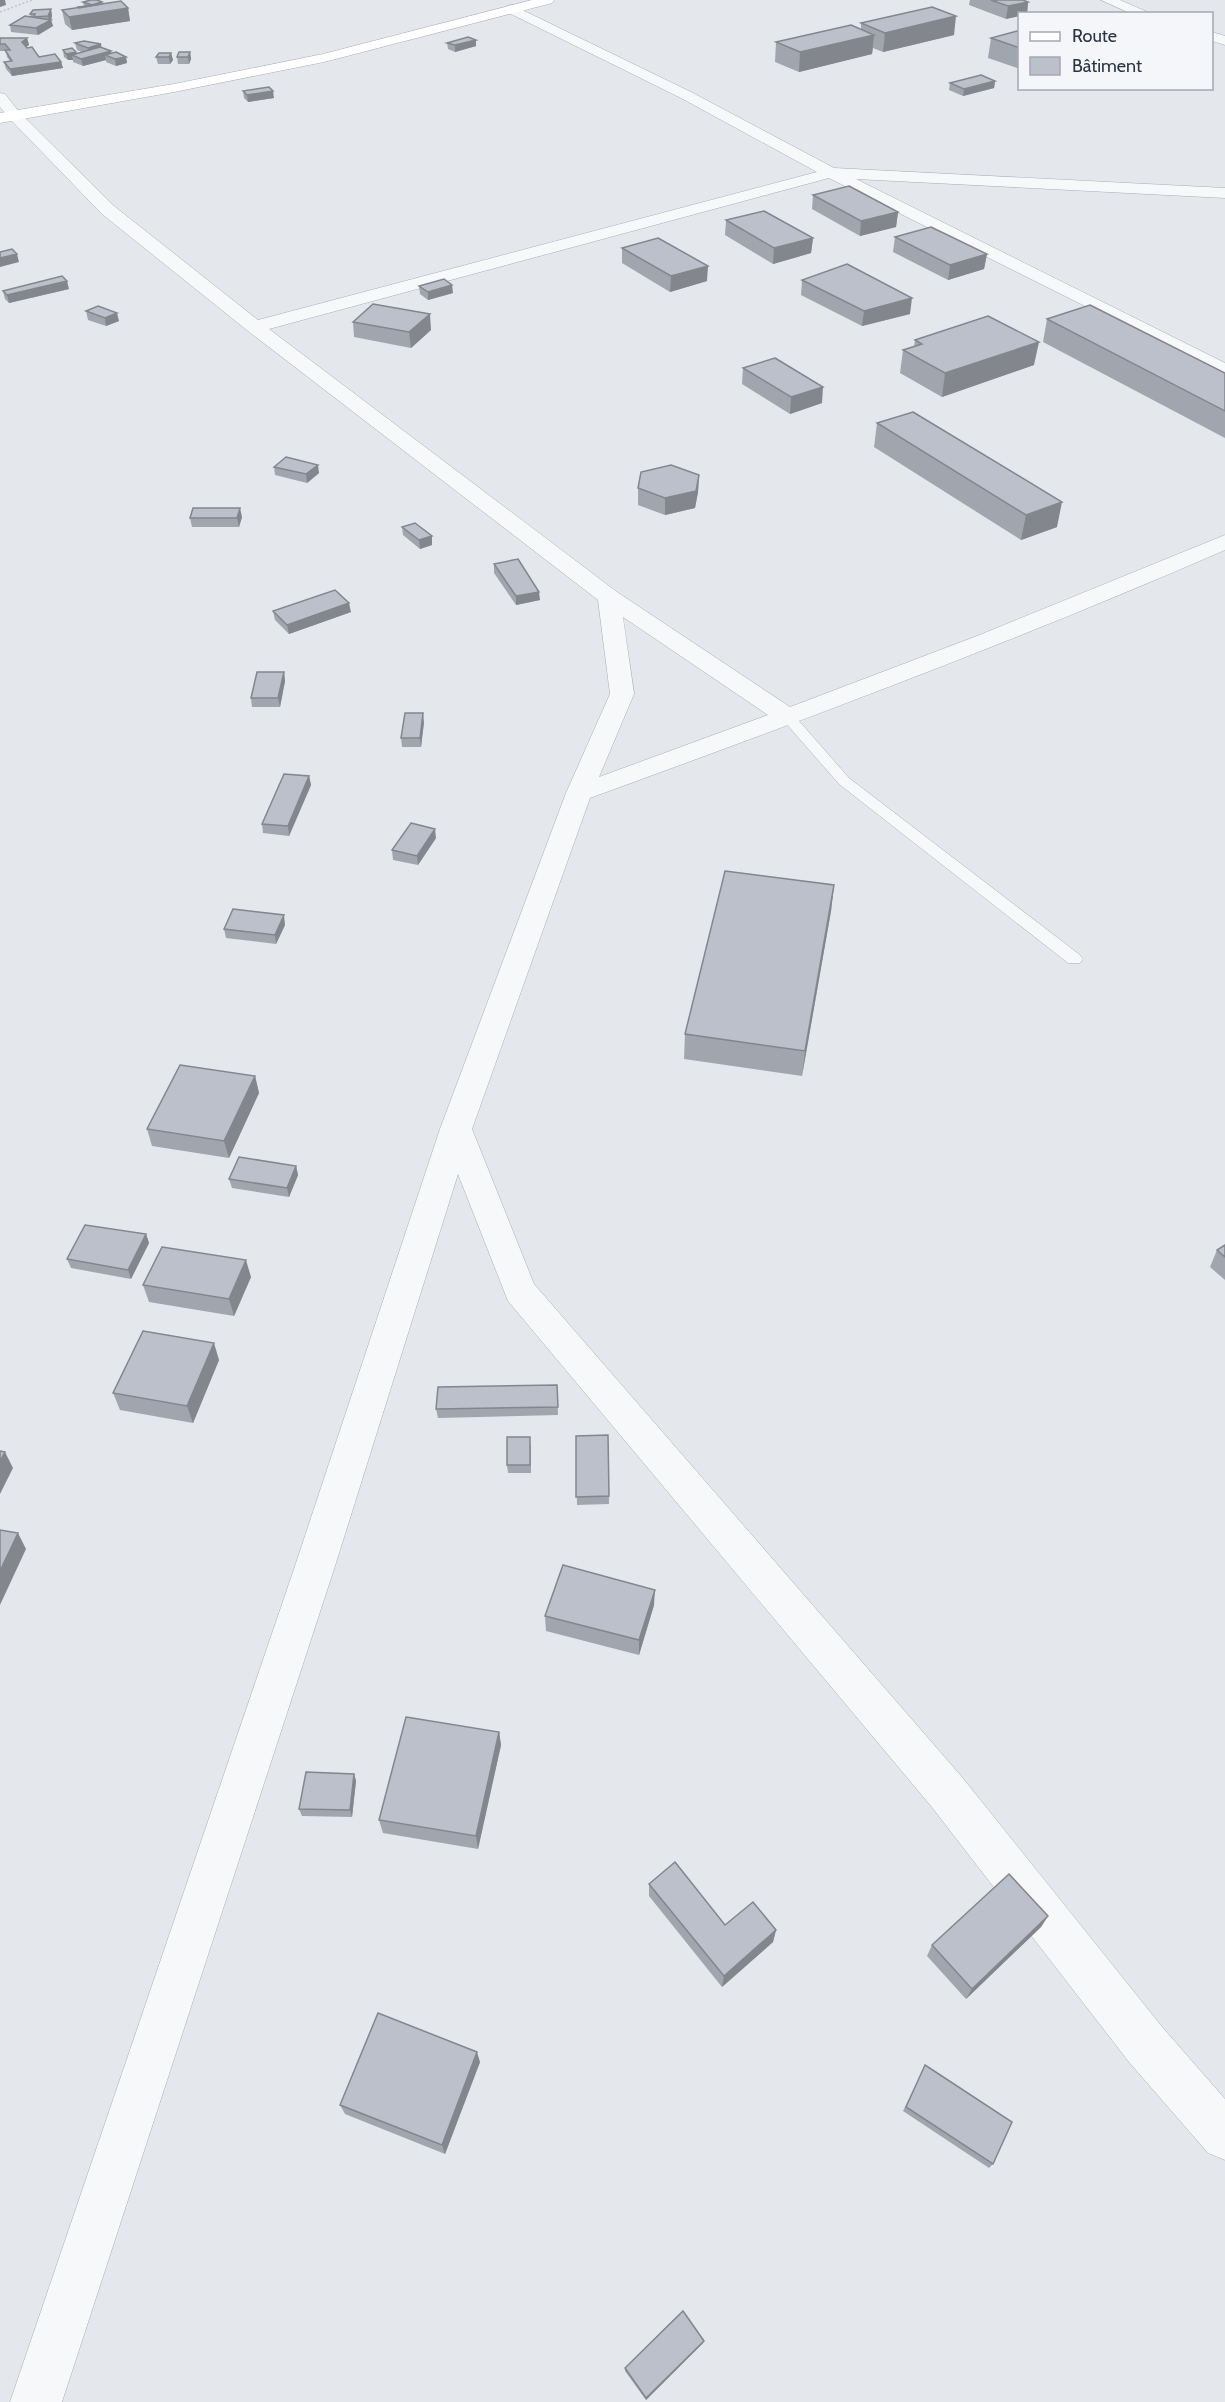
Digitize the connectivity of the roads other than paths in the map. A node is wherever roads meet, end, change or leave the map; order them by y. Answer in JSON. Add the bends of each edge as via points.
{"nodes":[{"id":1,"x":548,"y":0,"type":"edge"},
{"id":2,"x":1108,"y":0,"type":"edge"},
{"id":3,"x":513,"y":4,"type":"edge"},
{"id":4,"x":1141,"y":12,"type":"edge"},
{"id":5,"x":0,"y":97,"type":"edge"},
{"id":6,"x":7,"y":117,"type":"edge"},
{"id":7,"x":831,"y":173,"type":"junction"},
{"id":8,"x":1225,"y":194,"type":"edge"},
{"id":9,"x":255,"y":327,"type":"junction"},
{"id":10,"x":1225,"y":370,"type":"edge"},
{"id":11,"x":1225,"y":542,"type":"edge"},
{"id":12,"x":609,"y":597,"type":"junction"},
{"id":13,"x":788,"y":717,"type":"junction"},
{"id":14,"x":579,"y":793,"type":"junction"},
{"id":15,"x":1074,"y":959,"type":"dead end"},
{"id":16,"x":456,"y":1129,"type":"junction"},
{"id":17,"x":1225,"y":2136,"type":"edge"},
{"id":18,"x":36,"y":2402,"type":"edge"}],
"edges":[{"from":1,"to":3,"type":"main road"},
{"from":2,"to":4,"type":"street"},
{"from":3,"to":6,"type":"main road","via":[[430,32],[324,58]]},
{"from":3,"to":7,"type":"street"},
{"from":5,"to":6,"type":"street"},
{"from":6,"to":9,"type":"street","via":[[108,210]]},
{"from":7,"to":8,"type":"street"},
{"from":7,"to":9,"type":"street"},
{"from":7,"to":10,"type":"street"},
{"from":9,"to":12,"type":"street"},
{"from":11,"to":13,"type":"street","via":[[1141,579]]},
{"from":12,"to":13,"type":"street"},
{"from":12,"to":14,"type":"street","via":[[622,694]]},
{"from":13,"to":14,"type":"street"},
{"from":13,"to":15,"type":"lane","via":[[843,781]]},
{"from":14,"to":16,"type":"street"},
{"from":16,"to":17,"type":"street","via":[[520,1291],[946,1791],[1146,2046]]},
{"from":16,"to":18,"type":"street","via":[[315,1566]]}]}
